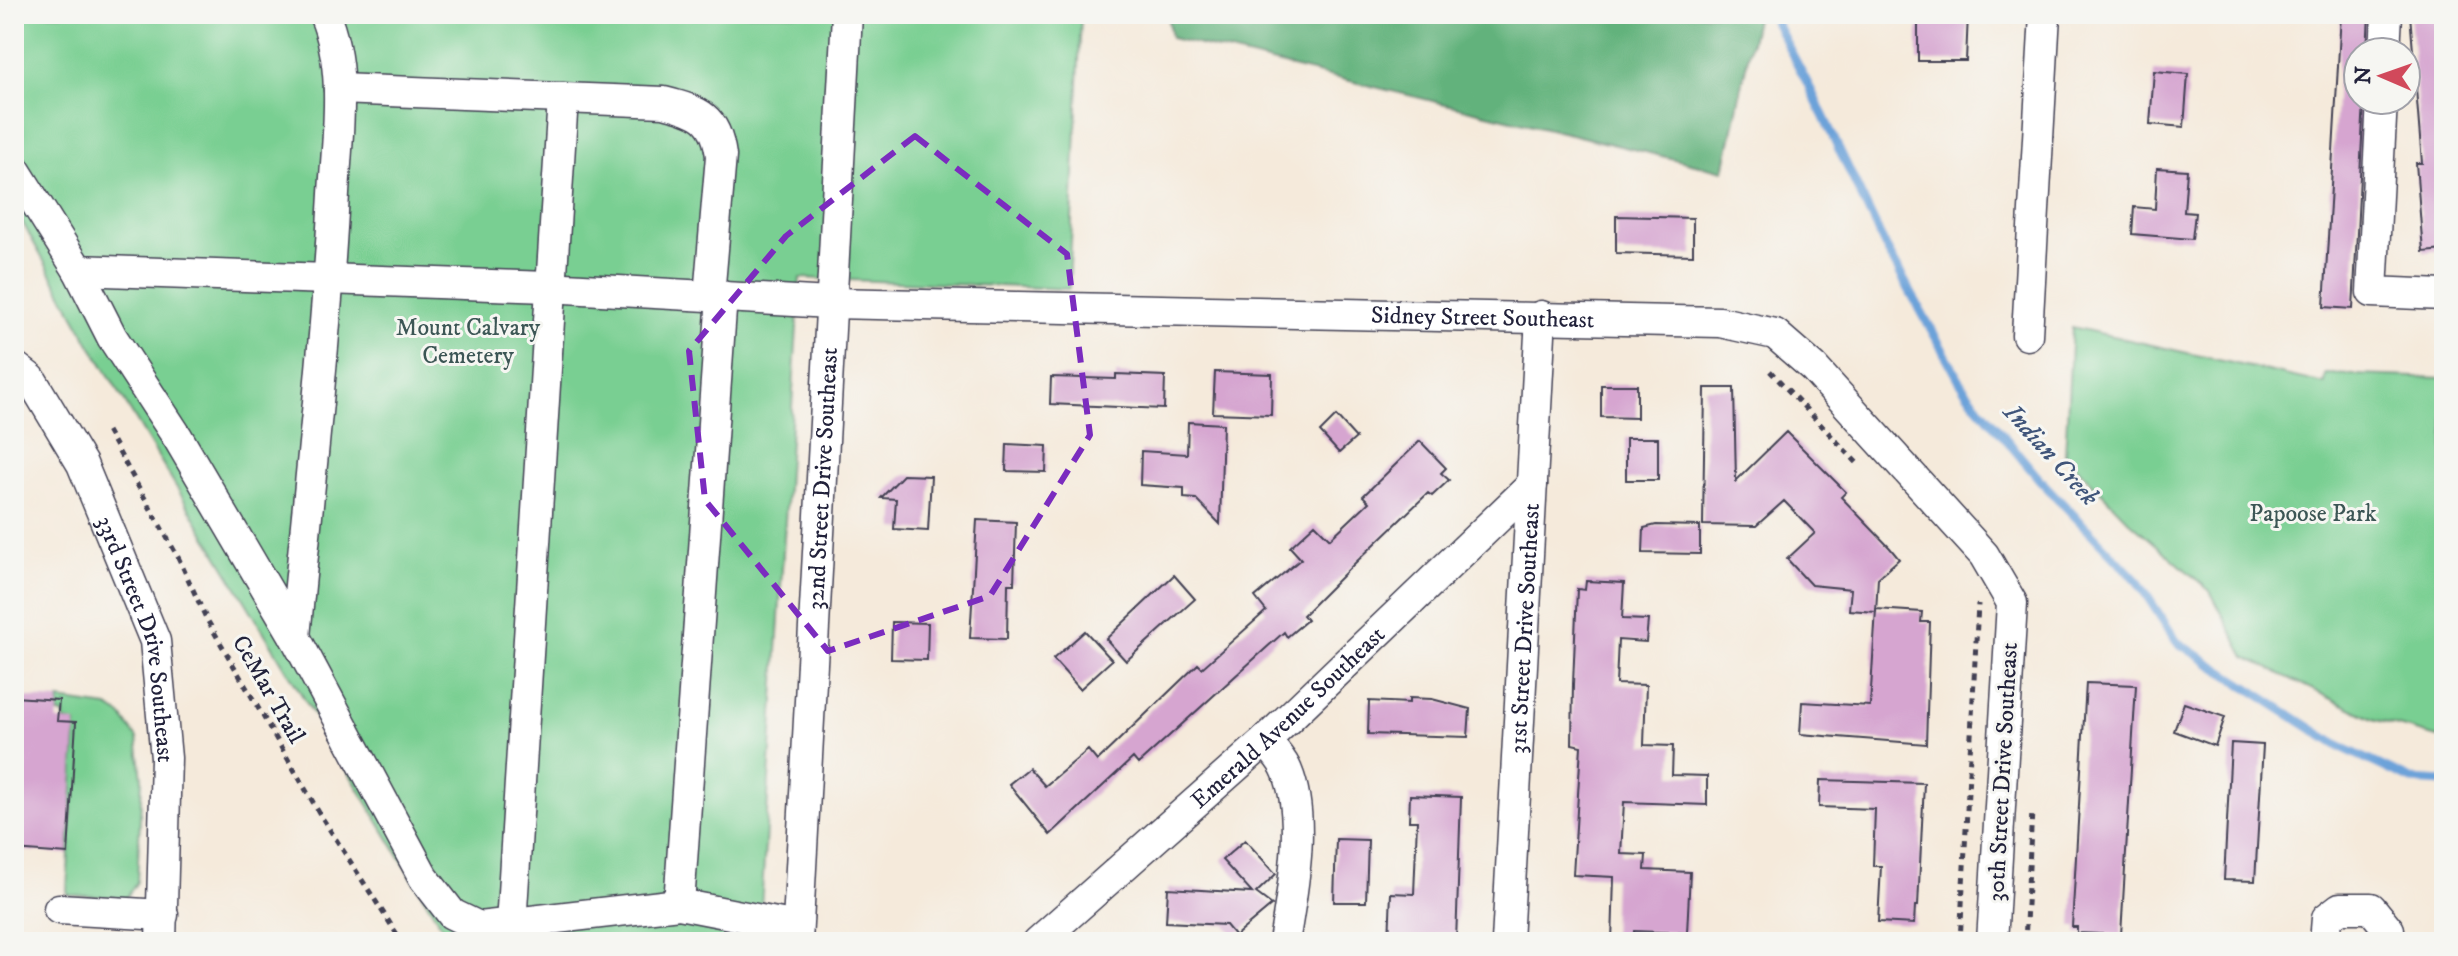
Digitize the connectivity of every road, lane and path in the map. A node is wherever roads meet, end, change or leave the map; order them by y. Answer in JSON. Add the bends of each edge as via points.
{"nodes":[{"id":1,"x":324,"y":14,"type":"edge"},
{"id":2,"x":847,"y":14,"type":"edge"},
{"id":3,"x":2045,"y":14,"type":"edge"},
{"id":4,"x":2387,"y":14,"type":"edge"},
{"id":5,"x":2386,"y":36,"type":"edge"},
{"id":6,"x":339,"y":89,"type":"junction"},
{"id":7,"x":563,"y":98,"type":"junction"},
{"id":8,"x":2381,"y":116,"type":"edge"},
{"id":9,"x":14,"y":168,"type":"edge"},
{"id":10,"x":78,"y":270,"type":"junction"},
{"id":11,"x":329,"y":281,"type":"junction"},
{"id":12,"x":548,"y":287,"type":"junction"},
{"id":13,"x":2444,"y":295,"type":"edge"},
{"id":14,"x":716,"y":296,"type":"junction"},
{"id":15,"x":830,"y":303,"type":"junction"},
{"id":16,"x":1541,"y":316,"type":"junction"},
{"id":17,"x":2027,"y":335,"type":"dead end"},
{"id":18,"x":1762,"y":364,"type":"dead end"},
{"id":19,"x":14,"y":366,"type":"edge"},
{"id":20,"x":107,"y":431,"type":"dead end"},
{"id":21,"x":1860,"y":466,"type":"dead end"},
{"id":22,"x":1532,"y":485,"type":"junction"},
{"id":23,"x":1979,"y":591,"type":"dead end"},
{"id":24,"x":2012,"y":603,"type":"joint"},
{"id":25,"x":295,"y":637,"type":"junction"},
{"id":26,"x":1266,"y":740,"type":"junction"},
{"id":27,"x":2032,"y":808,"type":"dead end"},
{"id":28,"x":679,"y":904,"type":"junction"},
{"id":29,"x":59,"y":909,"type":"dead end"},
{"id":30,"x":511,"y":925,"type":"junction"},
{"id":31,"x":162,"y":928,"type":"edge"},
{"id":32,"x":797,"y":934,"type":"edge"},
{"id":33,"x":1043,"y":940,"type":"edge"},
{"id":34,"x":402,"y":942,"type":"edge"},
{"id":35,"x":1284,"y":942,"type":"edge"},
{"id":36,"x":1507,"y":942,"type":"edge"},
{"id":37,"x":1960,"y":942,"type":"edge"},
{"id":38,"x":1992,"y":942,"type":"edge"},
{"id":39,"x":2025,"y":942,"type":"edge"},
{"id":40,"x":2325,"y":942,"type":"edge"},
{"id":41,"x":2388,"y":942,"type":"edge"}],
"edges":[{"from":1,"to":6,"type":"street","via":[[335,39]]},
{"from":2,"to":15,"type":"street","name":"32nd Street Drive Southeast"},
{"from":3,"to":17,"type":"street"},
{"from":4,"to":5,"type":"street"},
{"from":6,"to":7,"type":"street"},
{"from":6,"to":11,"type":"street"},
{"from":7,"to":12,"type":"street"},
{"from":7,"to":14,"type":"street","via":[[664,102],[693,109],[711,123],[721,156]]},
{"from":8,"to":13,"type":"street","via":[[2372,292]]},
{"from":9,"to":10,"type":"street"},
{"from":10,"to":11,"type":"street","name":"Sidney Street Southeast"},
{"from":10,"to":25,"type":"street","via":[[112,337]]},
{"from":11,"to":12,"type":"street","name":"Sidney Street Southeast"},
{"from":11,"to":25,"type":"street"},
{"from":12,"to":14,"type":"street","name":"Sidney Street Southeast"},
{"from":12,"to":30,"type":"street"},
{"from":14,"to":15,"type":"street","name":"Sidney Street Southeast"},
{"from":14,"to":28,"type":"street"},
{"from":15,"to":16,"type":"street","name":"Sidney Street Southeast"},
{"from":15,"to":32,"type":"street","name":"32nd Street Drive Southeast"},
{"from":16,"to":22,"type":"street","name":"31st Street Drive Southeast"},
{"from":16,"to":24,"type":"street","name":"Sidney Street Southeast","via":[[1720,322],[1775,334],[1814,368],[1984,555]]},
{"from":18,"to":21,"type":"path"},
{"from":19,"to":31,"type":"street","name":"33rd Street Drive Southeast","via":[[31,379],[82,464],[155,641],[166,758]]},
{"from":20,"to":34,"type":"path","name":"CeMar Trail","via":[[206,618],[321,816]]},
{"from":22,"to":26,"type":"street","name":"Emerald Avenue Southeast"},
{"from":22,"to":36,"type":"street","name":"31st Street Drive Southeast"},
{"from":23,"to":37,"type":"path"},
{"from":24,"to":38,"type":"street","name":"30th Street Drive Southeast"},
{"from":25,"to":30,"type":"street","via":[[424,878],[452,914],[479,927]]},
{"from":26,"to":33,"type":"street","name":"Emerald Avenue Southeast"},
{"from":26,"to":35,"type":"street","via":[[1287,771],[1295,816],[1296,868]]},
{"from":27,"to":39,"type":"path"},
{"from":28,"to":30,"type":"street"},
{"from":28,"to":32,"type":"street"},
{"from":29,"to":31,"type":"street"},
{"from":40,"to":41,"type":"street","via":[[2327,918],[2340,908],[2371,908],[2389,930]]}]}
